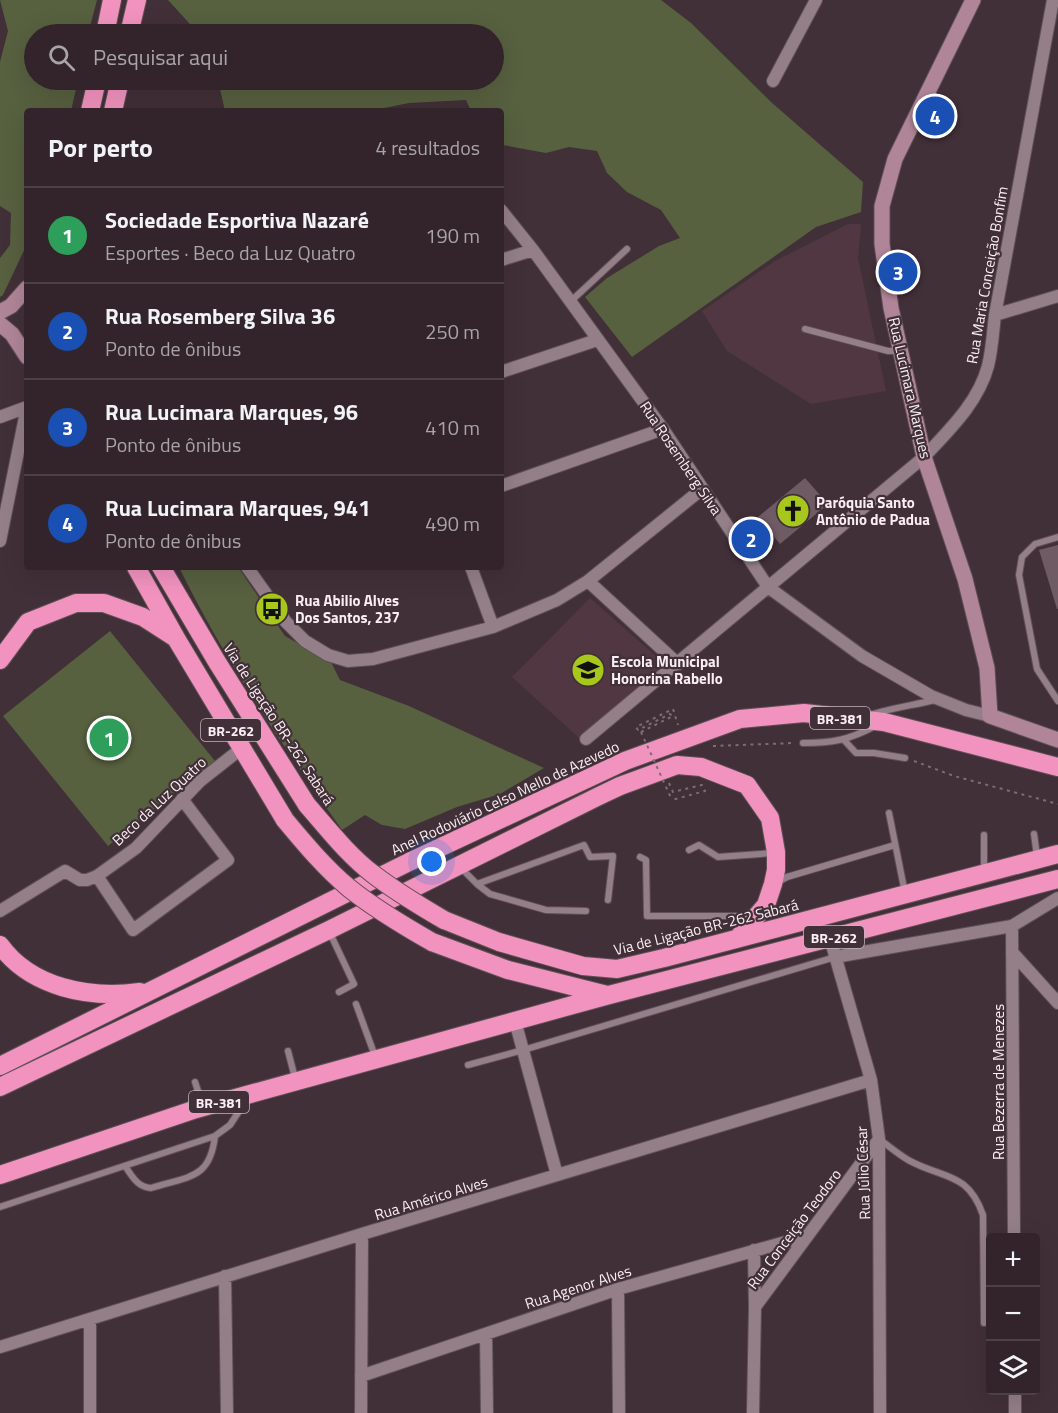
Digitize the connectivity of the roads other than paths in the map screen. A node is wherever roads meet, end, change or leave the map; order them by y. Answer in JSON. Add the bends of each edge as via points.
{"nodes":[{"id":1,"x":112,"y":0,"type":"edge"},
{"id":2,"x":136,"y":0,"type":"edge"},
{"id":3,"x":816,"y":0,"type":"edge"},
{"id":4,"x":973,"y":0,"type":"edge"},
{"id":5,"x":1053,"y":0,"type":"edge"},
{"id":6,"x":107,"y":24,"type":"edge"},
{"id":7,"x":131,"y":24,"type":"edge"},
{"id":8,"x":773,"y":81,"type":"dead end"},
{"id":9,"x":94,"y":90,"type":"edge"},
{"id":10,"x":118,"y":90,"type":"edge"},
{"id":11,"x":91,"y":108,"type":"edge"},
{"id":12,"x":114,"y":108,"type":"edge"},
{"id":13,"x":504,"y":214,"type":"edge"},
{"id":14,"x":627,"y":249,"type":"dead end"},
{"id":15,"x":533,"y":250,"type":"junction"},
{"id":16,"x":504,"y":259,"type":"edge"},
{"id":17,"x":24,"y":291,"type":"edge"},
{"id":18,"x":1058,"y":296,"type":"edge"},
{"id":19,"x":570,"y":302,"type":"junction"},
{"id":20,"x":0,"y":312,"type":"edge"},
{"id":21,"x":995,"y":315,"type":"junction"},
{"id":22,"x":0,"y":324,"type":"edge"},
{"id":23,"x":805,"y":328,"type":"dead end"},
{"id":24,"x":597,"y":340,"type":"junction"},
{"id":25,"x":901,"y":351,"type":"junction"},
{"id":26,"x":24,"y":352,"type":"edge"},
{"id":27,"x":504,"y":371,"type":"edge"},
{"id":28,"x":24,"y":408,"type":"edge"},
{"id":29,"x":0,"y":417,"type":"edge"},
{"id":30,"x":663,"y":429,"type":"junction"},
{"id":31,"x":24,"y":436,"type":"edge"},
{"id":32,"x":924,"y":457,"type":"junction"},
{"id":33,"x":504,"y":485,"type":"edge"},
{"id":34,"x":702,"y":489,"type":"junction"},
{"id":35,"x":1058,"y":537,"type":"edge"},
{"id":36,"x":0,"y":541,"type":"edge"},
{"id":37,"x":138,"y":570,"type":"edge"},
{"id":38,"x":249,"y":570,"type":"edge"},
{"id":39,"x":472,"y":570,"type":"edge"},
{"id":40,"x":165,"y":572,"type":"edge"},
{"id":41,"x":588,"y":581,"type":"junction"},
{"id":42,"x":768,"y":587,"type":"junction"},
{"id":43,"x":493,"y":627,"type":"junction"},
{"id":44,"x":177,"y":640,"type":"junction"},
{"id":45,"x":0,"y":660,"type":"edge"},
{"id":46,"x":678,"y":664,"type":"junction"},
{"id":47,"x":939,"y":699,"type":"junction"},
{"id":48,"x":1058,"y":701,"type":"edge"},
{"id":49,"x":990,"y":716,"type":"junction"},
{"id":50,"x":856,"y":719,"type":"junction"},
{"id":51,"x":884,"y":722,"type":"junction"},
{"id":52,"x":586,"y":739,"type":"dead end"},
{"id":53,"x":844,"y":740,"type":"junction"},
{"id":54,"x":1058,"y":740,"type":"edge"},
{"id":55,"x":803,"y":743,"type":"road end"},
{"id":56,"x":242,"y":748,"type":"junction"},
{"id":57,"x":905,"y":758,"type":"road end"},
{"id":58,"x":1058,"y":767,"type":"edge"},
{"id":59,"x":182,"y":799,"type":"junction"},
{"id":60,"x":889,"y":813,"type":"dead end"},
{"id":61,"x":1034,"y":834,"type":"dead end"},
{"id":62,"x":984,"y":835,"type":"dead end"},
{"id":63,"x":895,"y":845,"type":"junction"},
{"id":64,"x":689,"y":850,"type":"dead end"},
{"id":65,"x":776,"y":852,"type":"junction"},
{"id":66,"x":1058,"y":854,"type":"edge"},
{"id":67,"x":640,"y":857,"type":"dead end"},
{"id":68,"x":1037,"y":860,"type":"junction"},
{"id":69,"x":459,"y":866,"type":"junction"},
{"id":70,"x":985,"y":873,"type":"junction"},
{"id":71,"x":97,"y":876,"type":"junction"},
{"id":72,"x":1058,"y":879,"type":"edge"},
{"id":73,"x":477,"y":884,"type":"junction"},
{"id":74,"x":773,"y":884,"type":"junction"},
{"id":75,"x":906,"y":894,"type":"junction"},
{"id":76,"x":1058,"y":898,"type":"edge"},
{"id":77,"x":608,"y":900,"type":"dead end"},
{"id":78,"x":586,"y":910,"type":"dead end"},
{"id":79,"x":0,"y":911,"type":"edge"},
{"id":80,"x":758,"y":916,"type":"junction"},
{"id":81,"x":1012,"y":926,"type":"junction"},
{"id":82,"x":329,"y":930,"type":"junction"},
{"id":83,"x":830,"y":938,"type":"junction"},
{"id":84,"x":737,"y":939,"type":"junction"},
{"id":85,"x":0,"y":945,"type":"edge"},
{"id":86,"x":1012,"y":952,"type":"junction"},
{"id":87,"x":835,"y":957,"type":"junction"},
{"id":88,"x":154,"y":990,"type":"junction"},
{"id":89,"x":339,"y":992,"type":"dead end"},
{"id":90,"x":609,"y":995,"type":"junction"},
{"id":91,"x":1058,"y":1003,"type":"edge"},
{"id":92,"x":356,"y":1004,"type":"dead end"},
{"id":93,"x":515,"y":1021,"type":"junction"},
{"id":94,"x":523,"y":1050,"type":"junction"},
{"id":95,"x":288,"y":1051,"type":"dead end"},
{"id":96,"x":376,"y":1060,"type":"junction"},
{"id":97,"x":468,"y":1065,"type":"dead end"},
{"id":98,"x":0,"y":1066,"type":"edge"},
{"id":99,"x":871,"y":1080,"type":"junction"},
{"id":100,"x":195,"y":1082,"type":"dead end"},
{"id":101,"x":296,"y":1082,"type":"junction"},
{"id":102,"x":0,"y":1087,"type":"edge"},
{"id":103,"x":250,"y":1094,"type":"junction"},
{"id":104,"x":204,"y":1107,"type":"junction"},
{"id":105,"x":215,"y":1136,"type":"junction"},
{"id":106,"x":879,"y":1139,"type":"junction"},
{"id":107,"x":124,"y":1166,"type":"junction"},
{"id":108,"x":0,"y":1175,"type":"edge"},
{"id":109,"x":557,"y":1175,"type":"junction"},
{"id":110,"x":0,"y":1206,"type":"edge"},
{"id":111,"x":1014,"y":1233,"type":"edge"},
{"id":112,"x":362,"y":1234,"type":"junction"},
{"id":113,"x":807,"y":1236,"type":"junction"},
{"id":114,"x":754,"y":1251,"type":"junction"},
{"id":115,"x":225,"y":1276,"type":"junction"},
{"id":116,"x":618,"y":1289,"type":"junction"},
{"id":117,"x":754,"y":1307,"type":"junction"},
{"id":118,"x":90,"y":1319,"type":"junction"},
{"id":119,"x":984,"y":1323,"type":"dead end"},
{"id":120,"x":486,"y":1334,"type":"junction"},
{"id":121,"x":0,"y":1347,"type":"edge"},
{"id":122,"x":361,"y":1376,"type":"junction"},
{"id":123,"x":1015,"y":1395,"type":"edge"},
{"id":124,"x":90,"y":1413,"type":"edge"},
{"id":125,"x":227,"y":1413,"type":"edge"},
{"id":126,"x":361,"y":1413,"type":"edge"},
{"id":127,"x":487,"y":1413,"type":"edge"},
{"id":128,"x":619,"y":1413,"type":"edge"},
{"id":129,"x":753,"y":1413,"type":"edge"},
{"id":130,"x":880,"y":1413,"type":"edge"},
{"id":131,"x":1015,"y":1413,"type":"edge"}],
"edges":[{"from":1,"to":6,"type":"highway"},
{"from":2,"to":7,"type":"highway"},
{"from":3,"to":8,"type":"street"},
{"from":4,"to":25,"type":"street","name":"Rua Lucimara Marques","via":[[895,159],[882,206],[882,244]]},
{"from":5,"to":21,"type":"street","name":"Rua Maria Conceição Bonfim"},
{"from":9,"to":11,"type":"highway"},
{"from":10,"to":12,"type":"highway"},
{"from":13,"to":15,"type":"street","name":"Rua Rosemberg Silva"},
{"from":14,"to":19,"type":"lane"},
{"from":15,"to":16,"type":"street"},
{"from":15,"to":19,"type":"street","name":"Rua Rosemberg Silva"},
{"from":17,"to":20,"type":"street"},
{"from":18,"to":21,"type":"street"},
{"from":19,"to":24,"type":"street","name":"Rua Rosemberg Silva"},
{"from":21,"to":32,"type":"street","name":"Rua Maria Conceição Bonfim","via":[[988,366],[976,393],[960,418]]},
{"from":22,"to":26,"type":"street"},
{"from":23,"to":25,"type":"lane","via":[[888,351]]},
{"from":24,"to":27,"type":"street"},
{"from":24,"to":30,"type":"street","name":"Rua Rosemberg Silva"},
{"from":25,"to":32,"type":"street","name":"Rua Lucimara Marques"},
{"from":28,"to":29,"type":"street"},
{"from":30,"to":33,"type":"street"},
{"from":30,"to":34,"type":"street","name":"Rua Rosemberg Silva"},
{"from":31,"to":36,"type":"street"},
{"from":32,"to":42,"type":"street","name":"Rua Maria Conceição Bonfim"},
{"from":32,"to":49,"type":"street","name":"Rua Lucimara Marques","via":[[970,598],[987,668]]},
{"from":34,"to":41,"type":"street"},
{"from":34,"to":42,"type":"street","name":"Rua Rosemberg Silva"},
{"from":35,"to":48,"type":"lane","via":[[1035,544],[1022,557],[1019,575],[1037,669]]},
{"from":37,"to":44,"type":"highway","number":"BR-262"},
{"from":38,"to":43,"type":"street","via":[[286,622],[305,641],[348,661],[373,659]]},
{"from":39,"to":43,"type":"street"},
{"from":40,"to":84,"type":"highway","name":"Via de Ligação BR-262 Sabará","number":"BR-262","bridge":true,"via":[[307,805],[371,873],[408,899],[444,920],[499,942],[583,966],[617,969]]},
{"from":41,"to":43,"type":"street","via":[[557,600]]},
{"from":41,"to":46,"type":"street"},
{"from":42,"to":46,"type":"street","name":"Rua Maria Conceição Bonfim"},
{"from":42,"to":47,"type":"street","name":"Rua Rosemberg Silva","via":[[862,656]]},
{"from":44,"to":45,"type":"highway","via":[[143,617],[104,603],[76,603],[28,622]]},
{"from":44,"to":56,"type":"highway","number":"BR-262"},
{"from":46,"to":52,"type":"street","name":"Rua Maria Conceição Bonfim"},
{"from":47,"to":49,"type":"street","name":"Rua Rosemberg Silva"},
{"from":47,"to":50,"type":"lane"},
{"from":49,"to":54,"type":"street","name":"Rua Rosemberg Silva"},
{"from":50,"to":51,"type":"highway","name":"Anel Rodoviário Celso Mello de Azevedo","number":"BR-381"},
{"from":50,"to":88,"type":"highway","name":"Anel Rodoviário Celso Mello de Azevedo","number":"BR-381","via":[[804,713],[740,719],[625,761],[410,862]]},
{"from":51,"to":53,"type":"lane"},
{"from":51,"to":58,"type":"highway","name":"Anel Rodoviário Celso Mello de Azevedo","number":"BR-381"},
{"from":53,"to":55,"type":"lane"},
{"from":53,"to":57,"type":"lane","via":[[856,753]]},
{"from":56,"to":59,"type":"street","name":"Beco da Luz Quatro"},
{"from":56,"to":90,"type":"highway","number":"BR-262","bridge":true,"via":[[285,820],[317,857],[393,920],[432,942],[508,970]]},
{"from":59,"to":71,"type":"street","name":"Beco da Luz Quatro","via":[[136,848]]},
{"from":59,"to":71,"type":"street","via":[[228,860],[133,930]]},
{"from":60,"to":63,"type":"lane"},
{"from":61,"to":68,"type":"lane"},
{"from":62,"to":70,"type":"lane"},
{"from":63,"to":74,"type":"lane"},
{"from":63,"to":75,"type":"lane"},
{"from":64,"to":65,"type":"lane","via":[[699,845],[718,857]]},
{"from":65,"to":69,"type":"highway","via":[[770,818],[747,785],[702,767],[677,765],[599,796]]},
{"from":65,"to":74,"type":"highway"},
{"from":66,"to":68,"type":"highway","name":"Via de Ligação BR-262 Sabará","number":"BR-262"},
{"from":67,"to":80,"type":"lane","via":[[646,860],[647,916]]},
{"from":68,"to":70,"type":"highway","name":"Via de Ligação BR-262 Sabará","number":"BR-262"},
{"from":69,"to":73,"type":"lane"},
{"from":69,"to":82,"type":"highway"},
{"from":70,"to":75,"type":"highway","name":"Via de Ligação BR-262 Sabará","number":"BR-262"},
{"from":71,"to":79,"type":"street","via":[[80,880],[65,871]]},
{"from":72,"to":83,"type":"highway","number":"BR-262"},
{"from":73,"to":77,"type":"lane","via":[[584,845],[590,858],[613,856]]},
{"from":73,"to":78,"type":"lane","via":[[490,894],[546,910]]},
{"from":74,"to":80,"type":"highway"},
{"from":75,"to":84,"type":"highway","name":"Via de Ligação BR-262 Sabará","number":"BR-262"},
{"from":76,"to":81,"type":"street"},
{"from":80,"to":84,"type":"highway"},
{"from":81,"to":86,"type":"street","name":"Rua Bezerra de Menezes"},
{"from":81,"to":87,"type":"street"},
{"from":82,"to":89,"type":"lane","via":[[354,984]]},
{"from":82,"to":102,"type":"highway"},
{"from":83,"to":87,"type":"street","name":"Rua Júlio César"},
{"from":83,"to":90,"type":"highway","number":"BR-262"},
{"from":85,"to":88,"type":"highway","via":[[7,955],[45,982],[79,992],[119,995]]},
{"from":86,"to":91,"type":"street"},
{"from":86,"to":111,"type":"street","name":"Rua Bezerra de Menezes"},
{"from":87,"to":94,"type":"lane"},
{"from":87,"to":99,"type":"street","name":"Rua Júlio César"},
{"from":88,"to":98,"type":"highway","name":"Anel Rodoviário Celso Mello de Azevedo","number":"BR-381"},
{"from":90,"to":93,"type":"highway","number":"BR-381"},
{"from":92,"to":96,"type":"lane"},
{"from":93,"to":94,"type":"street"},
{"from":93,"to":96,"type":"highway","number":"BR-381"},
{"from":94,"to":97,"type":"lane"},
{"from":94,"to":109,"type":"street"},
{"from":95,"to":101,"type":"lane"},
{"from":96,"to":101,"type":"highway","number":"BR-381"},
{"from":99,"to":106,"type":"street","name":"Rua Júlio César"},
{"from":99,"to":109,"type":"street","name":"Rua Américo Alves"},
{"from":100,"to":104,"type":"lane"},
{"from":101,"to":103,"type":"highway","number":"BR-381"},
{"from":103,"to":104,"type":"highway","number":"BR-381"},
{"from":103,"to":105,"type":"lane","via":[[230,1125]]},
{"from":104,"to":108,"type":"highway","number":"BR-381"},
{"from":105,"to":107,"type":"lane"},
{"from":105,"to":107,"type":"lane","via":[[213,1154],[200,1172],[161,1185],[139,1185]]},
{"from":106,"to":113,"type":"street","name":"Rua Conceição Teodoro"},
{"from":106,"to":119,"type":"lane","via":[[911,1161],[966,1185],[978,1198],[983,1215]]},
{"from":106,"to":130,"type":"street","name":"Rua Júlio César"},
{"from":107,"to":110,"type":"lane"},
{"from":109,"to":112,"type":"street","name":"Rua Américo Alves"},
{"from":112,"to":115,"type":"street","name":"Rua Américo Alves"},
{"from":112,"to":122,"type":"street"},
{"from":113,"to":114,"type":"street","name":"Rua Agenor Alves"},
{"from":113,"to":117,"type":"street","name":"Rua Conceição Teodoro"},
{"from":114,"to":116,"type":"street","name":"Rua Agenor Alves"},
{"from":114,"to":117,"type":"street","name":"Rua Conceição Teodoro"},
{"from":115,"to":118,"type":"street","name":"Rua Américo Alves"},
{"from":115,"to":125,"type":"street"},
{"from":116,"to":120,"type":"street","name":"Rua Agenor Alves"},
{"from":116,"to":128,"type":"street"},
{"from":117,"to":129,"type":"street","name":"Rua Conceição Teodoro"},
{"from":118,"to":121,"type":"street","name":"Rua Américo Alves"},
{"from":118,"to":124,"type":"street"},
{"from":120,"to":122,"type":"street","name":"Rua Agenor Alves"},
{"from":120,"to":127,"type":"street"},
{"from":122,"to":126,"type":"street"},
{"from":123,"to":131,"type":"street"}]}
